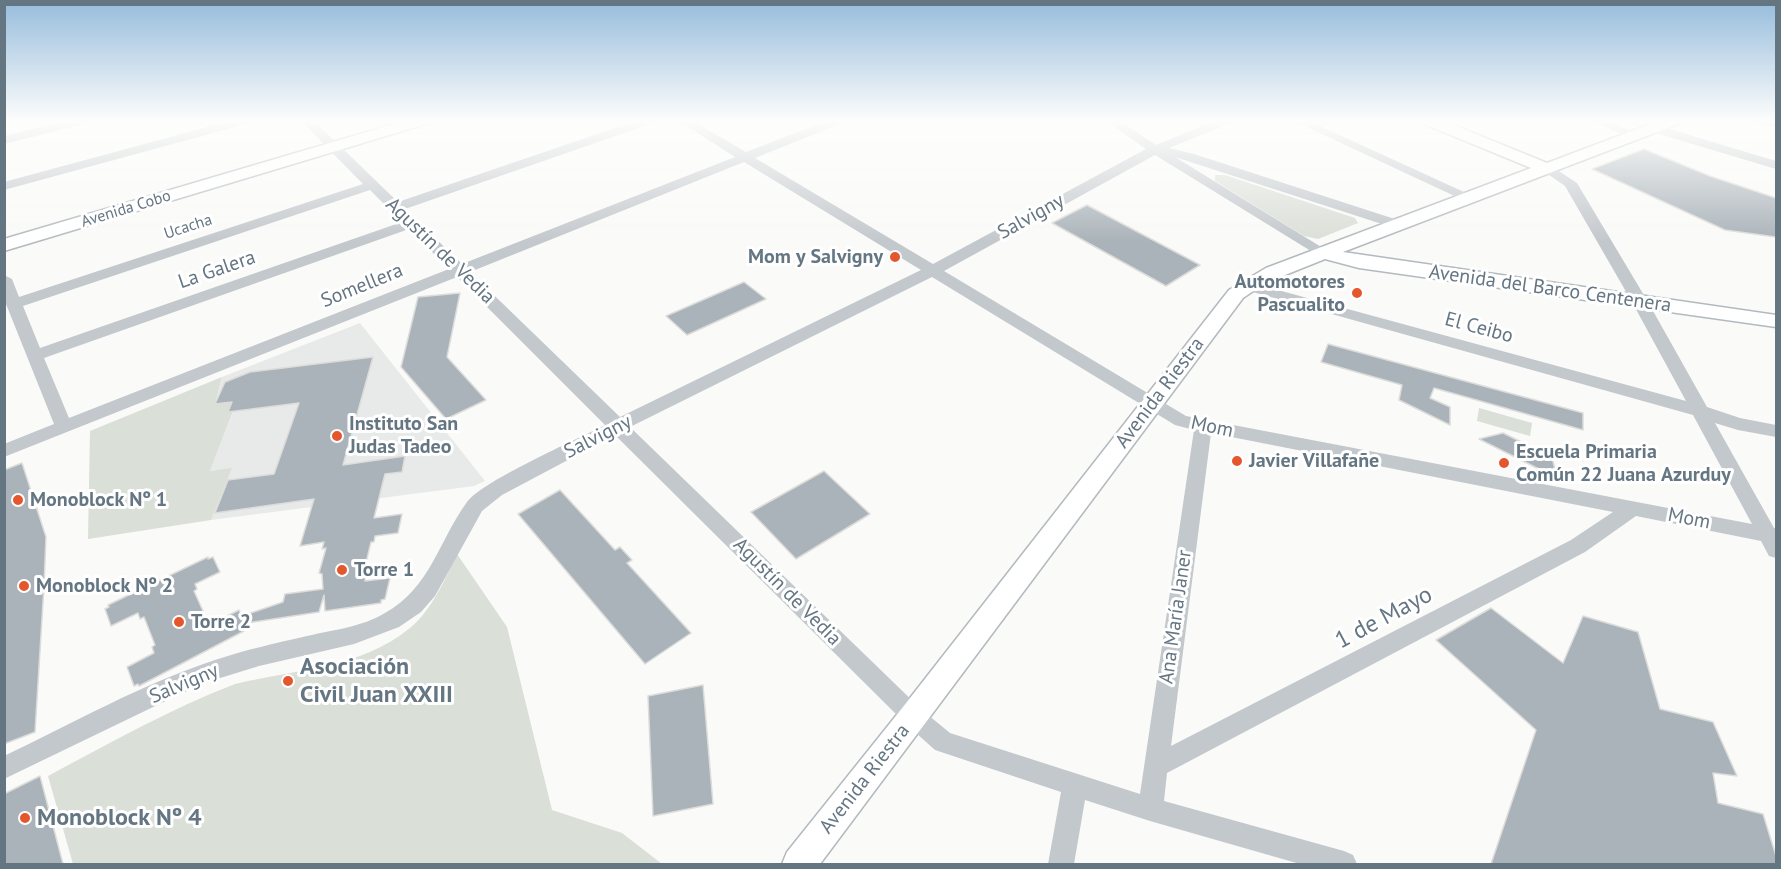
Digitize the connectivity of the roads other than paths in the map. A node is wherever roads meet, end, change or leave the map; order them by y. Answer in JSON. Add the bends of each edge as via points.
{"nodes":[{"id":1,"x":94,"y":162,"type":"edge"},
{"id":2,"x":284,"y":162,"type":"edge"},
{"id":3,"x":348,"y":162,"type":"edge"},
{"id":4,"x":529,"y":162,"type":"edge"},
{"id":5,"x":734,"y":162,"type":"edge"},
{"id":6,"x":753,"y":162,"type":"edge"},
{"id":7,"x":1133,"y":162,"type":"edge"},
{"id":8,"x":1174,"y":162,"type":"edge"},
{"id":9,"x":1205,"y":162,"type":"edge"},
{"id":10,"x":1390,"y":162,"type":"edge"},
{"id":11,"x":1529,"y":162,"type":"edge"},
{"id":12,"x":1563,"y":162,"type":"edge"},
{"id":13,"x":1545,"y":168,"type":"junction"},
{"id":14,"x":373,"y":185,"type":"junction"},
{"id":15,"x":4,"y":186,"type":"edge"},
{"id":16,"x":1468,"y":197,"type":"junction"},
{"id":17,"x":395,"y":208,"type":"junction"},
{"id":18,"x":412,"y":223,"type":"junction"},
{"id":19,"x":1396,"y":224,"type":"junction"},
{"id":20,"x":4,"y":245,"type":"edge"},
{"id":21,"x":1324,"y":253,"type":"junction"},
{"id":22,"x":934,"y":270,"type":"junction"},
{"id":23,"x":461,"y":271,"type":"junction"},
{"id":24,"x":4,"y":279,"type":"edge"},
{"id":25,"x":1247,"y":286,"type":"junction"},
{"id":26,"x":1640,"y":302,"type":"junction"},
{"id":27,"x":14,"y":304,"type":"junction"},
{"id":28,"x":1776,"y":321,"type":"edge"},
{"id":29,"x":35,"y":356,"type":"junction"},
{"id":30,"x":1152,"y":404,"type":"junction"},
{"id":31,"x":1699,"y":411,"type":"junction"},
{"id":32,"x":618,"y":426,"type":"junction"},
{"id":33,"x":1203,"y":426,"type":"junction"},
{"id":34,"x":64,"y":428,"type":"junction"},
{"id":35,"x":1776,"y":431,"type":"edge"},
{"id":36,"x":4,"y":451,"type":"edge"},
{"id":37,"x":1633,"y":508,"type":"junction"},
{"id":38,"x":1773,"y":540,"type":"edge"},
{"id":39,"x":914,"y":717,"type":"junction"},
{"id":40,"x":1155,"y":767,"type":"junction"},
{"id":41,"x":4,"y":768,"type":"edge"},
{"id":42,"x":1075,"y":784,"type":"junction"},
{"id":43,"x":1150,"y":809,"type":"junction"},
{"id":44,"x":799,"y":864,"type":"edge"},
{"id":45,"x":1061,"y":864,"type":"edge"},
{"id":46,"x":1344,"y":864,"type":"edge"}],
"edges":[{"from":1,"to":15,"type":"street"},
{"from":2,"to":20,"type":"main road","name":"Avenida Cobo"},
{"from":3,"to":14,"type":"street","name":"Agustín de Vedia"},
{"from":4,"to":17,"type":"street"},
{"from":5,"to":23,"type":"street","name":"Somellera"},
{"from":6,"to":22,"type":"street","name":"Mom"},
{"from":7,"to":22,"type":"street","name":"Salvigny"},
{"from":8,"to":21,"type":"street"},
{"from":9,"to":19,"type":"street"},
{"from":10,"to":16,"type":"street"},
{"from":11,"to":13,"type":"main road"},
{"from":12,"to":13,"type":"main road","name":"Avenida Riestra"},
{"from":13,"to":16,"type":"main road","name":"Avenida Riestra"},
{"from":13,"to":26,"type":"street","via":[[1570,183]]},
{"from":14,"to":17,"type":"street","name":"Agustín de Vedia"},
{"from":14,"to":27,"type":"street","name":"Ucacha"},
{"from":16,"to":19,"type":"main road","name":"Avenida Riestra"},
{"from":17,"to":18,"type":"street","name":"Agustín de Vedia"},
{"from":18,"to":23,"type":"street","name":"Agustín de Vedia"},
{"from":18,"to":29,"type":"street","name":"La Galera"},
{"from":19,"to":21,"type":"main road","name":"Avenida Riestra"},
{"from":21,"to":25,"type":"main road","name":"Avenida Riestra"},
{"from":21,"to":26,"type":"main road","name":"Avenida del Barco Centenera","via":[[1359,262]]},
{"from":22,"to":30,"type":"street","name":"Mom"},
{"from":22,"to":32,"type":"street","name":"Salvigny"},
{"from":23,"to":32,"type":"street","name":"Agustín de Vedia"},
{"from":23,"to":34,"type":"street","name":"Somellera"},
{"from":24,"to":27,"type":"street"},
{"from":25,"to":30,"type":"main road","name":"Avenida Riestra","via":[[1220,312]]},
{"from":25,"to":31,"type":"street","name":"El Ceibo"},
{"from":26,"to":28,"type":"main road","name":"Avenida del Barco Centenera"},
{"from":26,"to":31,"type":"street"},
{"from":27,"to":29,"type":"street"},
{"from":29,"to":34,"type":"street"},
{"from":30,"to":33,"type":"street","name":"Mom","via":[[1181,421]]},
{"from":30,"to":39,"type":"main road","name":"Avenida Riestra"},
{"from":31,"to":35,"type":"street","name":"El Ceibo"},
{"from":31,"to":38,"type":"street"},
{"from":32,"to":39,"type":"street","name":"Agustín de Vedia"},
{"from":32,"to":41,"type":"street","name":"Salvigny","via":[[495,490],[475,506],[428,590],[392,621],[354,635],[269,653],[212,671]]},
{"from":33,"to":37,"type":"street","name":"Mom"},
{"from":33,"to":40,"type":"street","name":"Ana María Janer"},
{"from":34,"to":36,"type":"street","name":"Somellera"},
{"from":37,"to":38,"type":"street","name":"Mom"},
{"from":37,"to":40,"type":"street","name":"1 de Mayo","via":[[1578,546]]},
{"from":39,"to":42,"type":"street","name":"Agustín de Vedia","via":[[943,742]]},
{"from":39,"to":44,"type":"main road","name":"Avenida Riestra"},
{"from":40,"to":43,"type":"street","name":"Ana María Janer"},
{"from":42,"to":43,"type":"street","name":"Agustín de Vedia"},
{"from":42,"to":45,"type":"street"},
{"from":43,"to":46,"type":"street","name":"Agustín de Vedia"}]}
